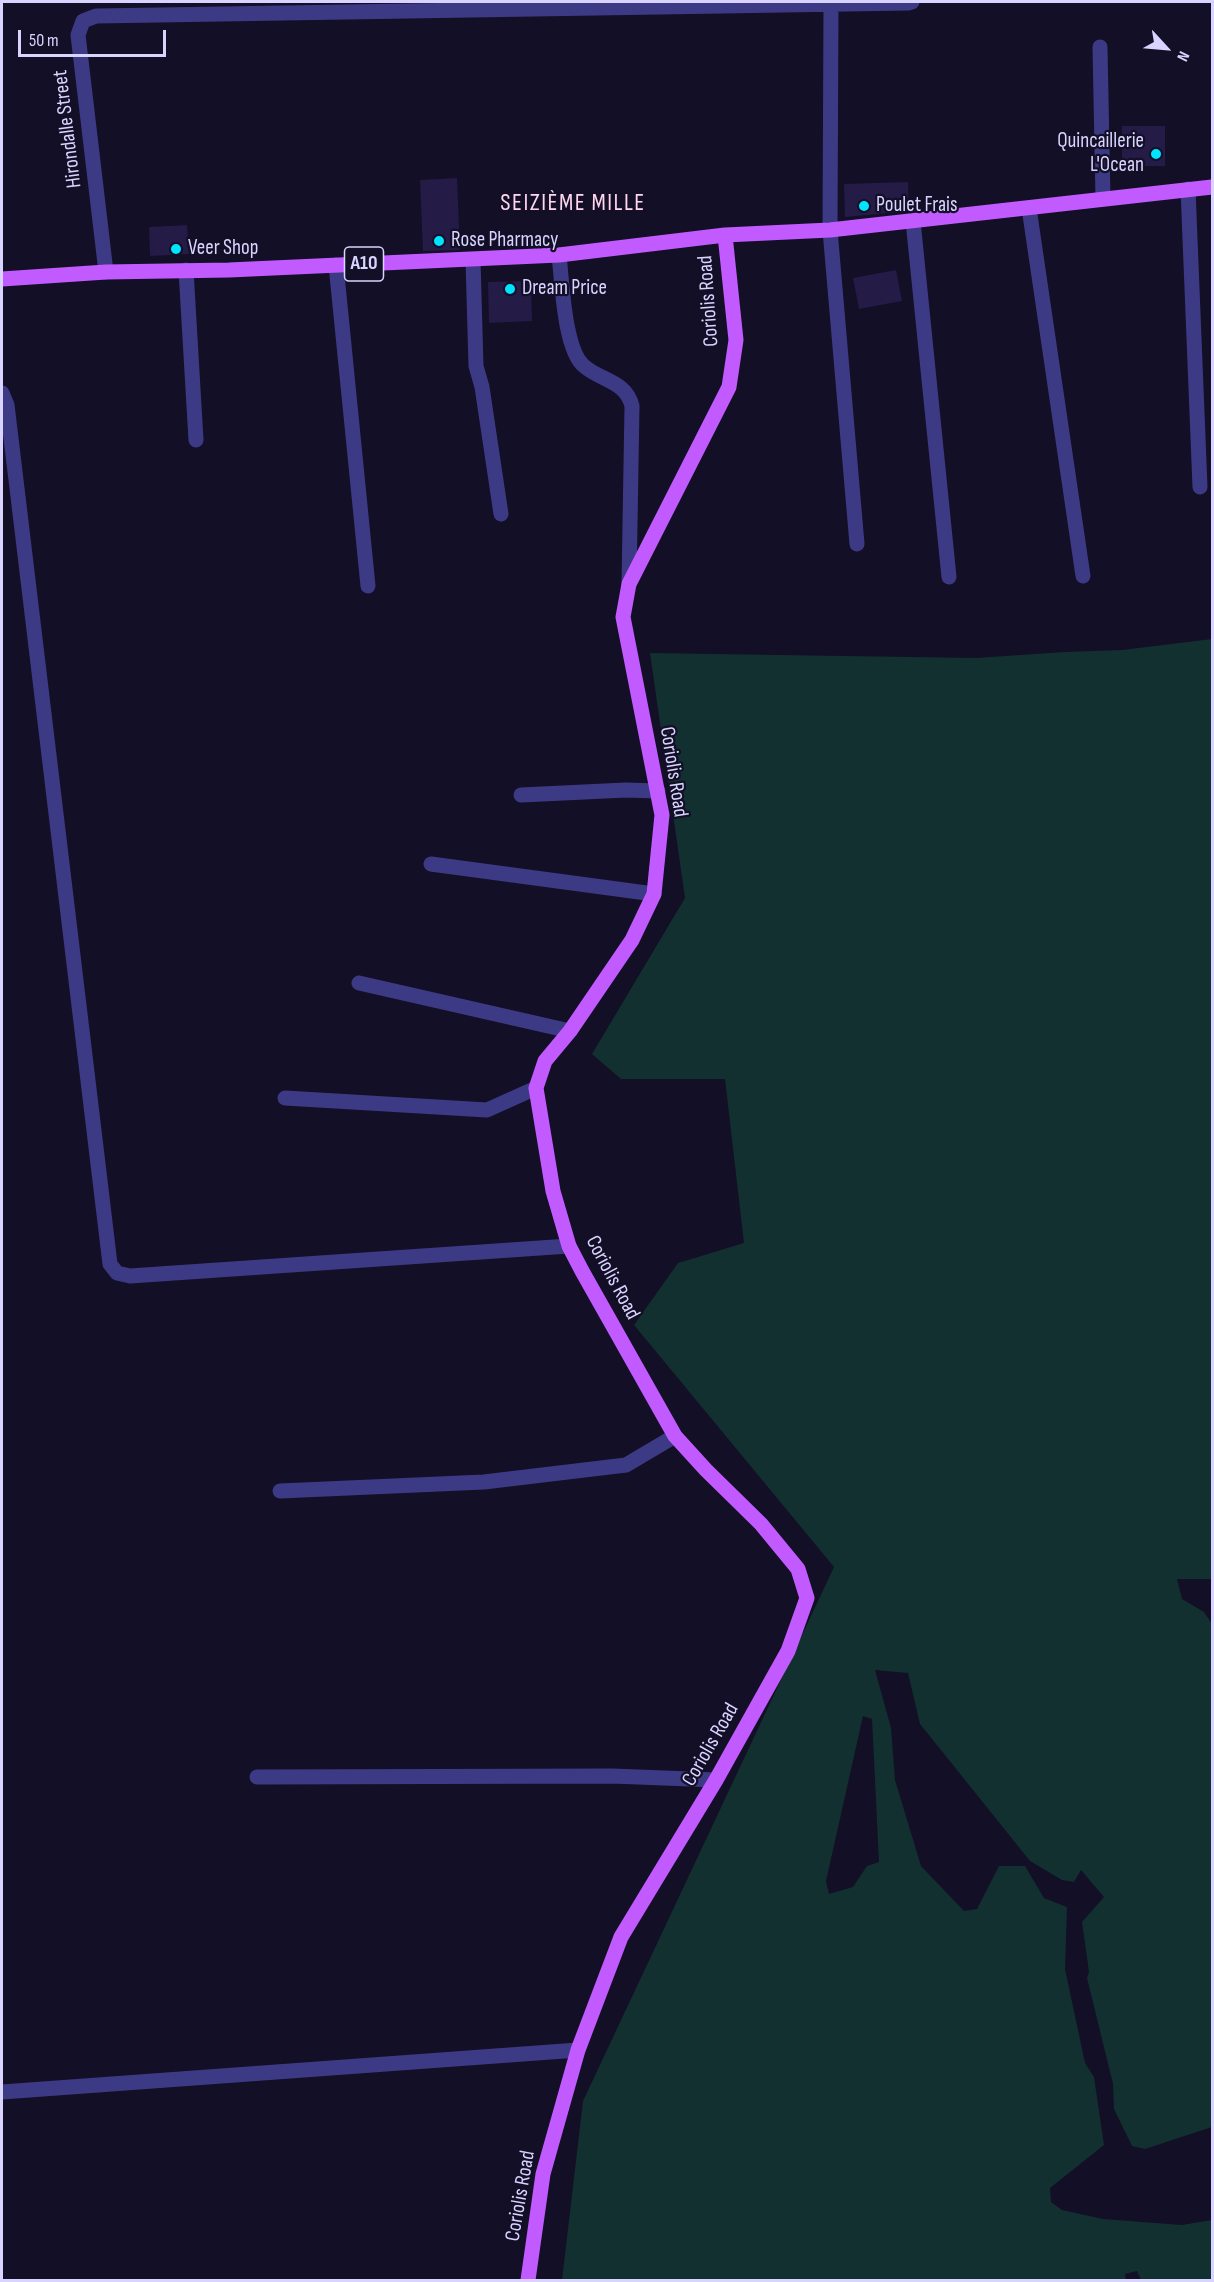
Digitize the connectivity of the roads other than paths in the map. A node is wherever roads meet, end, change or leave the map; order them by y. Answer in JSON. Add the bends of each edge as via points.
{"nodes":[{"id":1,"x":912,"y":2,"type":"edge"},
{"id":2,"x":831,"y":4,"type":"junction"},
{"id":3,"x":590,"y":5,"type":"edge"},
{"id":4,"x":248,"y":8,"type":"edge"},
{"id":5,"x":1100,"y":47,"type":"dead end"},
{"id":6,"x":1212,"y":187,"type":"edge"},
{"id":7,"x":1188,"y":189,"type":"junction"},
{"id":8,"x":1103,"y":199,"type":"junction"},
{"id":9,"x":1029,"y":208,"type":"junction"},
{"id":10,"x":913,"y":221,"type":"junction"},
{"id":11,"x":830,"y":230,"type":"junction"},
{"id":12,"x":725,"y":235,"type":"junction"},
{"id":13,"x":559,"y":255,"type":"junction"},
{"id":14,"x":473,"y":260,"type":"junction"},
{"id":15,"x":336,"y":265,"type":"junction"},
{"id":16,"x":186,"y":270,"type":"junction"},
{"id":17,"x":106,"y":272,"type":"junction"},
{"id":18,"x":2,"y":279,"type":"edge"},
{"id":19,"x":2,"y":393,"type":"edge"},
{"id":20,"x":196,"y":440,"type":"dead end"},
{"id":21,"x":1200,"y":488,"type":"dead end"},
{"id":22,"x":501,"y":514,"type":"dead end"},
{"id":23,"x":857,"y":544,"type":"dead end"},
{"id":24,"x":1083,"y":576,"type":"dead end"},
{"id":25,"x":949,"y":577,"type":"dead end"},
{"id":26,"x":629,"y":584,"type":"junction"},
{"id":27,"x":368,"y":586,"type":"dead end"},
{"id":28,"x":658,"y":791,"type":"junction"},
{"id":29,"x":521,"y":795,"type":"dead end"},
{"id":30,"x":431,"y":864,"type":"dead end"},
{"id":31,"x":654,"y":894,"type":"junction"},
{"id":32,"x":359,"y":984,"type":"dead end"},
{"id":33,"x":570,"y":1031,"type":"junction"},
{"id":34,"x":536,"y":1088,"type":"junction"},
{"id":35,"x":285,"y":1098,"type":"dead end"},
{"id":36,"x":569,"y":1246,"type":"junction"},
{"id":37,"x":675,"y":1436,"type":"junction"},
{"id":38,"x":280,"y":1491,"type":"dead end"},
{"id":39,"x":257,"y":1777,"type":"dead end"},
{"id":40,"x":716,"y":1780,"type":"junction"},
{"id":41,"x":578,"y":2050,"type":"junction"},
{"id":42,"x":2,"y":2092,"type":"edge"},
{"id":43,"x":528,"y":2280,"type":"edge"}],
"edges":[{"from":1,"to":2,"type":"street","name":"Hirondalle Street"},
{"from":2,"to":3,"type":"street","name":"Hirondalle Street"},
{"from":2,"to":11,"type":"street"},
{"from":3,"to":4,"type":"street","name":"Hirondalle Street"},
{"from":4,"to":17,"type":"street","name":"Hirondalle Street","via":[[96,16],[83,21],[78,35]]},
{"from":5,"to":8,"type":"street"},
{"from":6,"to":7,"type":"main road","number":"A10"},
{"from":7,"to":8,"type":"main road","number":"A10"},
{"from":7,"to":21,"type":"street"},
{"from":8,"to":9,"type":"main road","number":"A10"},
{"from":9,"to":10,"type":"main road","number":"A10"},
{"from":9,"to":24,"type":"street"},
{"from":10,"to":11,"type":"main road","number":"A10"},
{"from":10,"to":25,"type":"street"},
{"from":11,"to":12,"type":"main road","number":"A10"},
{"from":11,"to":23,"type":"street"},
{"from":12,"to":13,"type":"main road","number":"A10"},
{"from":12,"to":26,"type":"main road","name":"Coriolis Road","via":[[736,340],[729,387]]},
{"from":13,"to":14,"type":"main road","number":"A10"},
{"from":13,"to":26,"type":"street","via":[[569,339],[583,366],[614,381],[630,396]]},
{"from":14,"to":15,"type":"main road","number":"A10"},
{"from":14,"to":22,"type":"street","via":[[476,366]]},
{"from":15,"to":16,"type":"main road","number":"A10"},
{"from":15,"to":27,"type":"street"},
{"from":16,"to":17,"type":"main road","number":"A10"},
{"from":16,"to":20,"type":"street"},
{"from":17,"to":18,"type":"main road","number":"A10"},
{"from":19,"to":36,"type":"street","via":[[9,417],[110,1264],[117,1273],[130,1275]]},
{"from":26,"to":28,"type":"main road","name":"Coriolis Road","via":[[623,617]]},
{"from":28,"to":29,"type":"street"},
{"from":28,"to":31,"type":"main road","name":"Coriolis Road","via":[[662,815]]},
{"from":30,"to":31,"type":"street"},
{"from":31,"to":33,"type":"main road","name":"Coriolis Road","via":[[632,940]]},
{"from":32,"to":33,"type":"street"},
{"from":33,"to":34,"type":"main road","name":"Coriolis Road","via":[[545,1061]]},
{"from":34,"to":35,"type":"street","via":[[487,1110]]},
{"from":34,"to":36,"type":"main road","name":"Coriolis Road","via":[[553,1191]]},
{"from":36,"to":37,"type":"main road","name":"Coriolis Road"},
{"from":37,"to":38,"type":"street","via":[[626,1465],[484,1482]]},
{"from":37,"to":40,"type":"main road","name":"Coriolis Road","via":[[761,1524],[798,1569],[807,1598],[788,1651]]},
{"from":39,"to":40,"type":"street","via":[[612,1776]]},
{"from":40,"to":41,"type":"main road","name":"Coriolis Road","via":[[621,1937]]},
{"from":41,"to":42,"type":"street"},
{"from":41,"to":43,"type":"main road","name":"Coriolis Road","via":[[543,2174]]}]}
